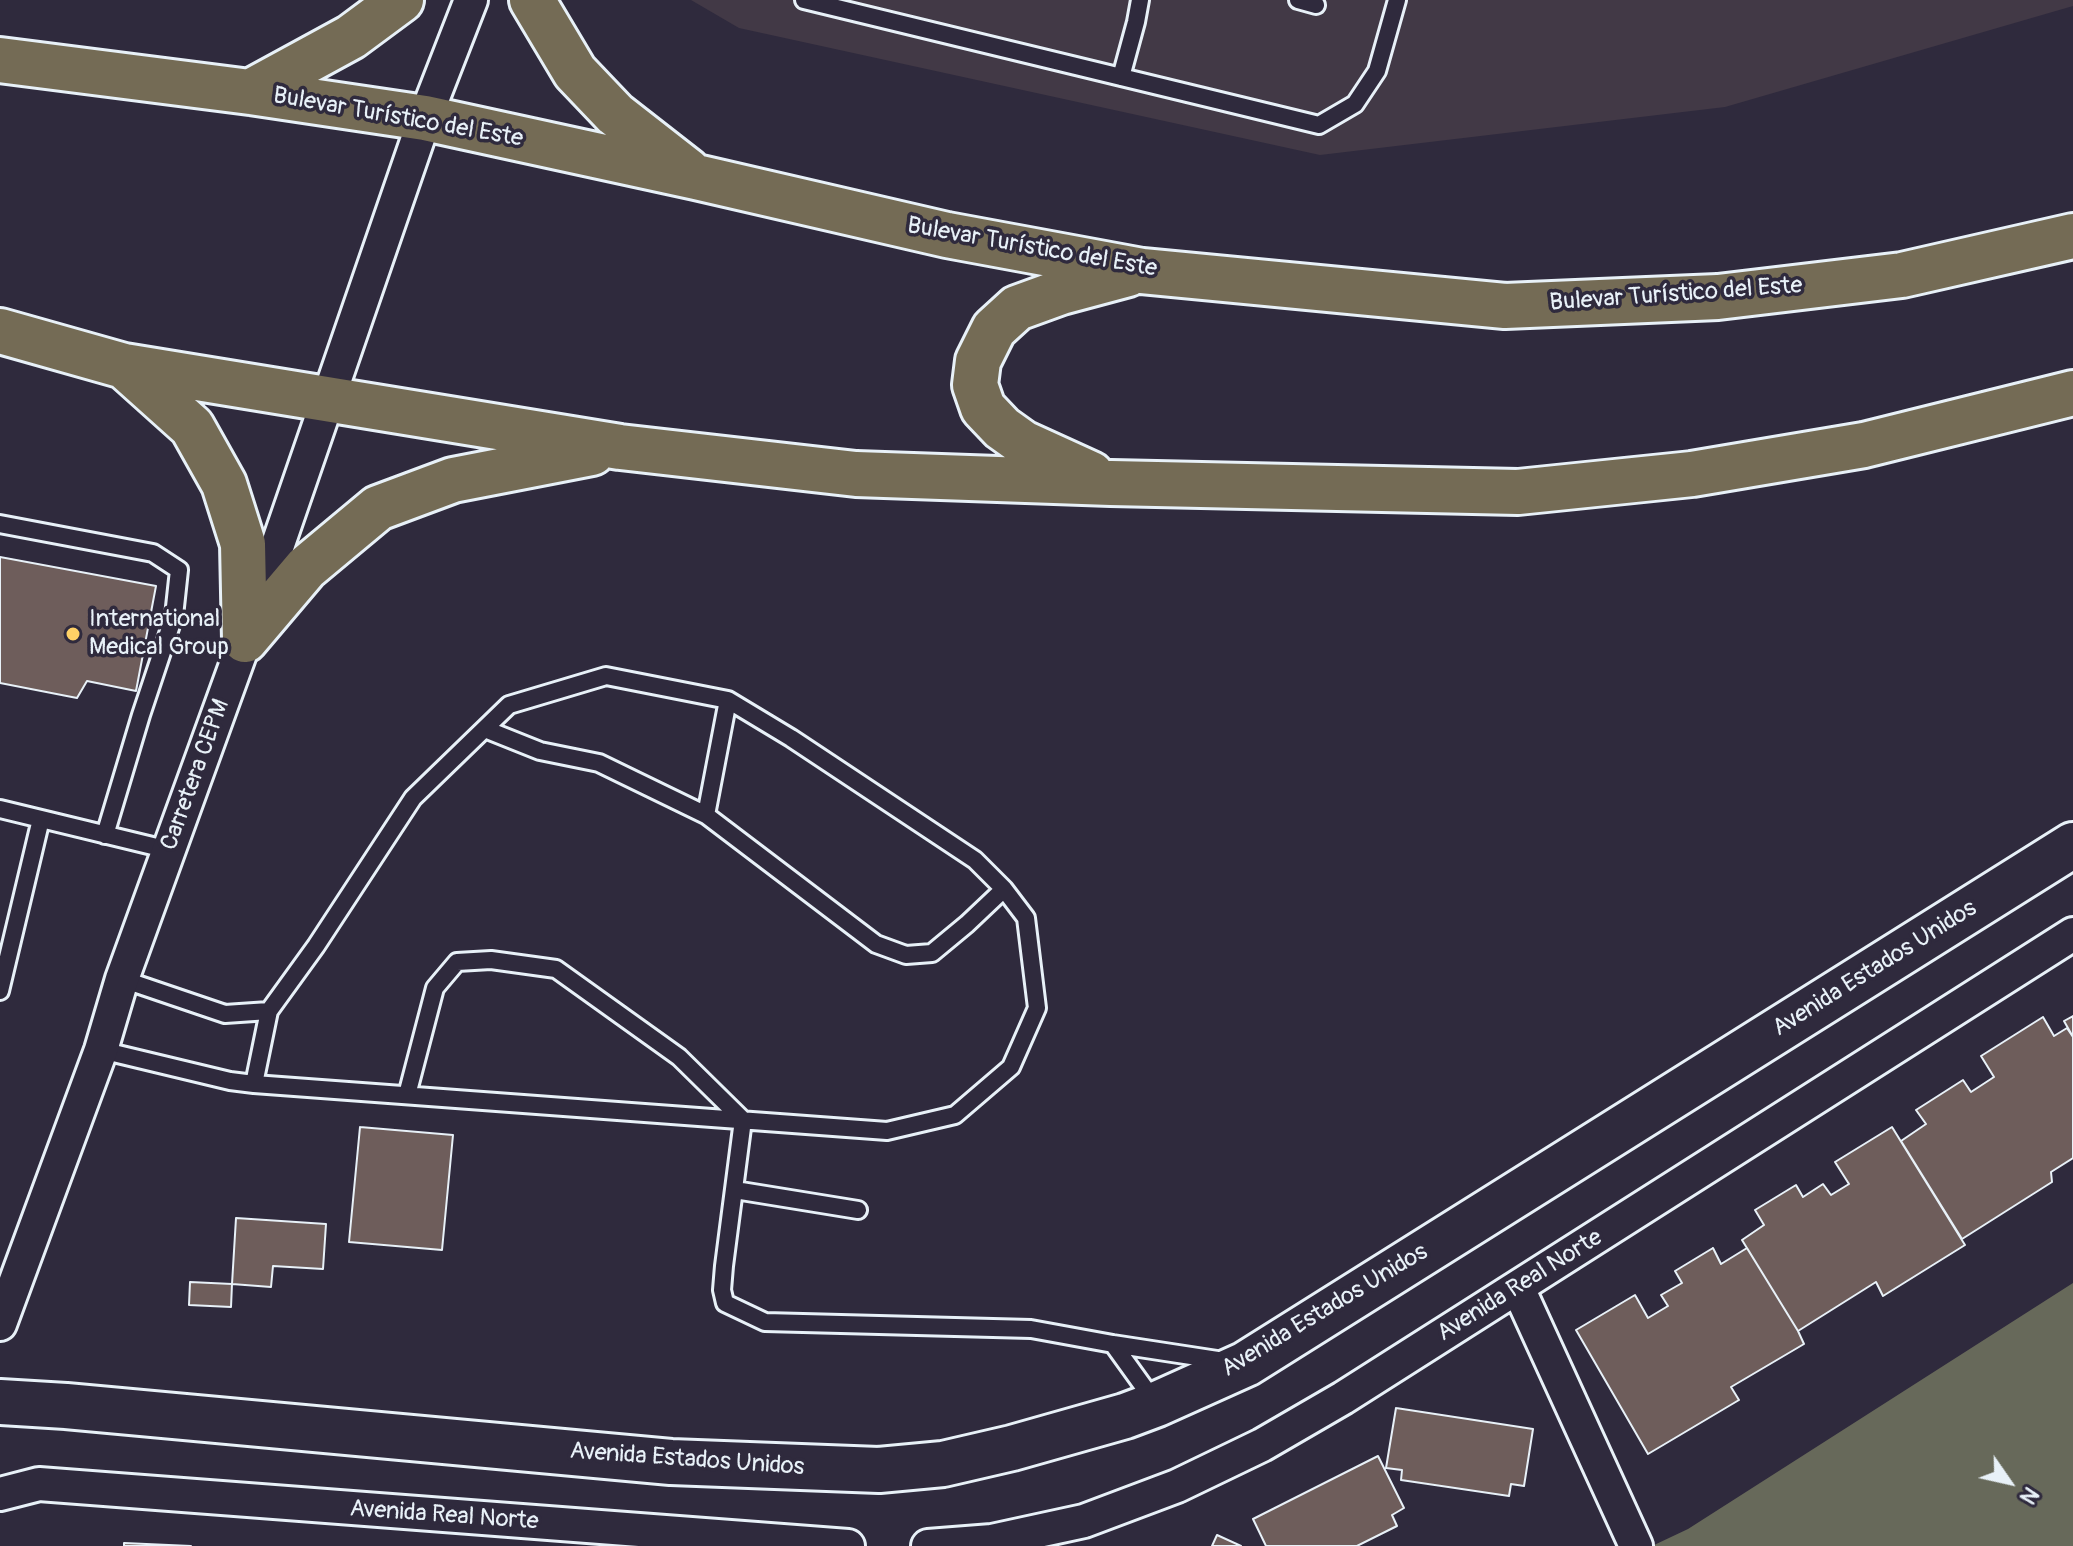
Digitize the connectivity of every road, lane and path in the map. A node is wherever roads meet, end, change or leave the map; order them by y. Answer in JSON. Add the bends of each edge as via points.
{"nodes":[{"id":1,"x":401,"y":0,"type":"edge"},
{"id":2,"x":471,"y":0,"type":"edge"},
{"id":3,"x":532,"y":0,"type":"edge"},
{"id":4,"x":804,"y":0,"type":"edge"},
{"id":5,"x":1140,"y":0,"type":"edge"},
{"id":6,"x":1298,"y":0,"type":"edge"},
{"id":7,"x":1397,"y":0,"type":"edge"},
{"id":8,"x":1316,"y":5,"type":"dead end"},
{"id":9,"x":0,"y":60,"type":"edge"},
{"id":10,"x":1121,"y":77,"type":"junction"},
{"id":11,"x":250,"y":92,"type":"junction"},
{"id":12,"x":425,"y":118,"type":"junction"},
{"id":13,"x":696,"y":177,"type":"junction"},
{"id":14,"x":2073,"y":236,"type":"edge"},
{"id":15,"x":1142,"y":271,"type":"junction"},
{"id":16,"x":0,"y":331,"type":"edge"},
{"id":17,"x":124,"y":366,"type":"junction"},
{"id":18,"x":2073,"y":393,"type":"edge"},
{"id":19,"x":327,"y":399,"type":"junction"},
{"id":20,"x":620,"y":447,"type":"junction"},
{"id":21,"x":1111,"y":483,"type":"junction"},
{"id":22,"x":0,"y":524,"type":"edge"},
{"id":23,"x":245,"y":640,"type":"junction"},
{"id":24,"x":728,"y":700,"type":"junction"},
{"id":25,"x":485,"y":729,"type":"junction"},
{"id":26,"x":0,"y":809,"type":"edge"},
{"id":27,"x":706,"y":815,"type":"junction"},
{"id":28,"x":41,"y":819,"type":"junction"},
{"id":29,"x":105,"y":835,"type":"junction"},
{"id":30,"x":2073,"y":845,"type":"edge"},
{"id":31,"x":169,"y":850,"type":"junction"},
{"id":32,"x":1004,"y":889,"type":"junction"},
{"id":33,"x":2073,"y":934,"type":"edge"},
{"id":34,"x":122,"y":979,"type":"junction"},
{"id":35,"x":0,"y":991,"type":"edge"},
{"id":36,"x":269,"y":1011,"type":"junction"},
{"id":37,"x":101,"y":1050,"type":"junction"},
{"id":38,"x":254,"y":1084,"type":"junction"},
{"id":39,"x":407,"y":1095,"type":"junction"},
{"id":40,"x":743,"y":1120,"type":"junction"},
{"id":41,"x":735,"y":1190,"type":"junction"},
{"id":42,"x":858,"y":1210,"type":"dead end"},
{"id":43,"x":1518,"y":1288,"type":"junction"},
{"id":44,"x":0,"y":1324,"type":"edge"},
{"id":45,"x":1113,"y":1344,"type":"junction"},
{"id":46,"x":1246,"y":1364,"type":"junction"},
{"id":47,"x":0,"y":1402,"type":"edge"},
{"id":48,"x":1157,"y":1404,"type":"junction"},
{"id":49,"x":0,"y":1494,"type":"edge"},
{"id":50,"x":848,"y":1546,"type":"edge"},
{"id":51,"x":928,"y":1546,"type":"edge"},
{"id":52,"x":1636,"y":1546,"type":"edge"}],
"edges":[{"from":1,"to":11,"type":"highway","via":[[351,37]]},
{"from":2,"to":12,"type":"street","name":"Carretera CEPM"},
{"from":3,"to":13,"type":"highway","via":[[575,72],[615,114]]},
{"from":4,"to":10,"type":"lane"},
{"from":5,"to":10,"type":"lane"},
{"from":6,"to":8,"type":"lane"},
{"from":7,"to":10,"type":"lane","via":[[1377,71],[1355,104],[1319,125]]},
{"from":9,"to":11,"type":"highway","name":"Bulevar Turístico del Este"},
{"from":11,"to":12,"type":"highway","name":"Bulevar Turístico del Este"},
{"from":12,"to":13,"type":"highway","name":"Bulevar Turístico del Este"},
{"from":12,"to":19,"type":"street","name":"Carretera CEPM"},
{"from":13,"to":15,"type":"highway","name":"Bulevar Turístico del Este","via":[[947,235]]},
{"from":14,"to":15,"type":"highway","name":"Bulevar Turístico del Este","via":[[1887,277],[1718,297],[1505,306]]},
{"from":15,"to":21,"type":"highway","via":[[1017,308],[994,329],[978,361],[975,385],[983,408],[1002,428]]},
{"from":16,"to":17,"type":"highway"},
{"from":17,"to":19,"type":"highway"},
{"from":17,"to":23,"type":"highway","via":[[192,427],[224,484],[243,544]]},
{"from":18,"to":21,"type":"highway","via":[[1864,445],[1692,474],[1518,492]]},
{"from":19,"to":20,"type":"highway"},
{"from":19,"to":23,"type":"street","name":"Carretera CEPM"},
{"from":20,"to":21,"type":"highway","via":[[856,474]]},
{"from":20,"to":23,"type":"highway","via":[[453,480],[378,508],[306,568]]},
{"from":22,"to":29,"type":"lane","via":[[153,553],[179,570],[174,616]]},
{"from":23,"to":31,"type":"street","name":"Carretera CEPM"},
{"from":24,"to":25,"type":"lane","via":[[606,676],[509,705]]},
{"from":24,"to":27,"type":"lane"},
{"from":24,"to":32,"type":"lane","via":[[975,860]]},
{"from":25,"to":27,"type":"lane","via":[[540,751],[599,763]]},
{"from":25,"to":36,"type":"lane","via":[[413,798]]},
{"from":26,"to":28,"type":"lane"},
{"from":27,"to":32,"type":"lane","via":[[876,944],[906,955],[932,953]]},
{"from":28,"to":29,"type":"lane"},
{"from":28,"to":35,"type":"lane"},
{"from":29,"to":31,"type":"lane"},
{"from":30,"to":46,"type":"street","name":"Avenida Estados Unidos"},
{"from":31,"to":34,"type":"street","name":"Carretera CEPM"},
{"from":32,"to":40,"type":"lane","via":[[1026,918],[1037,1008],[1011,1067],[955,1115],[887,1131]]},
{"from":33,"to":43,"type":"street","name":"Avenida Real Norte"},
{"from":34,"to":36,"type":"lane","via":[[225,1014]]},
{"from":34,"to":37,"type":"street","name":"Carretera CEPM"},
{"from":36,"to":38,"type":"lane"},
{"from":37,"to":38,"type":"lane"},
{"from":37,"to":44,"type":"street","name":"Carretera CEPM"},
{"from":38,"to":39,"type":"lane"},
{"from":39,"to":40,"type":"lane"},
{"from":39,"to":40,"type":"lane","via":[[435,988],[457,962],[491,960],[556,969],[679,1057]]},
{"from":40,"to":41,"type":"lane"},
{"from":41,"to":42,"type":"lane"},
{"from":41,"to":45,"type":"lane","via":[[722,1290],[725,1303],[765,1322],[1031,1329]]},
{"from":43,"to":51,"type":"street","name":"Avenida Real Norte","via":[[1330,1406],[1177,1486],[1084,1521],[992,1541]]},
{"from":43,"to":52,"type":"street"},
{"from":45,"to":46,"type":"lane"},
{"from":45,"to":48,"type":"lane"},
{"from":46,"to":48,"type":"street","name":"Avenida Estados Unidos"},
{"from":47,"to":48,"type":"street","name":"Avenida Estados Unidos","via":[[671,1462],[879,1470],[943,1464],[1012,1448]]},
{"from":49,"to":50,"type":"street","name":"Avenida Real Norte","via":[[39,1484]]}]}
